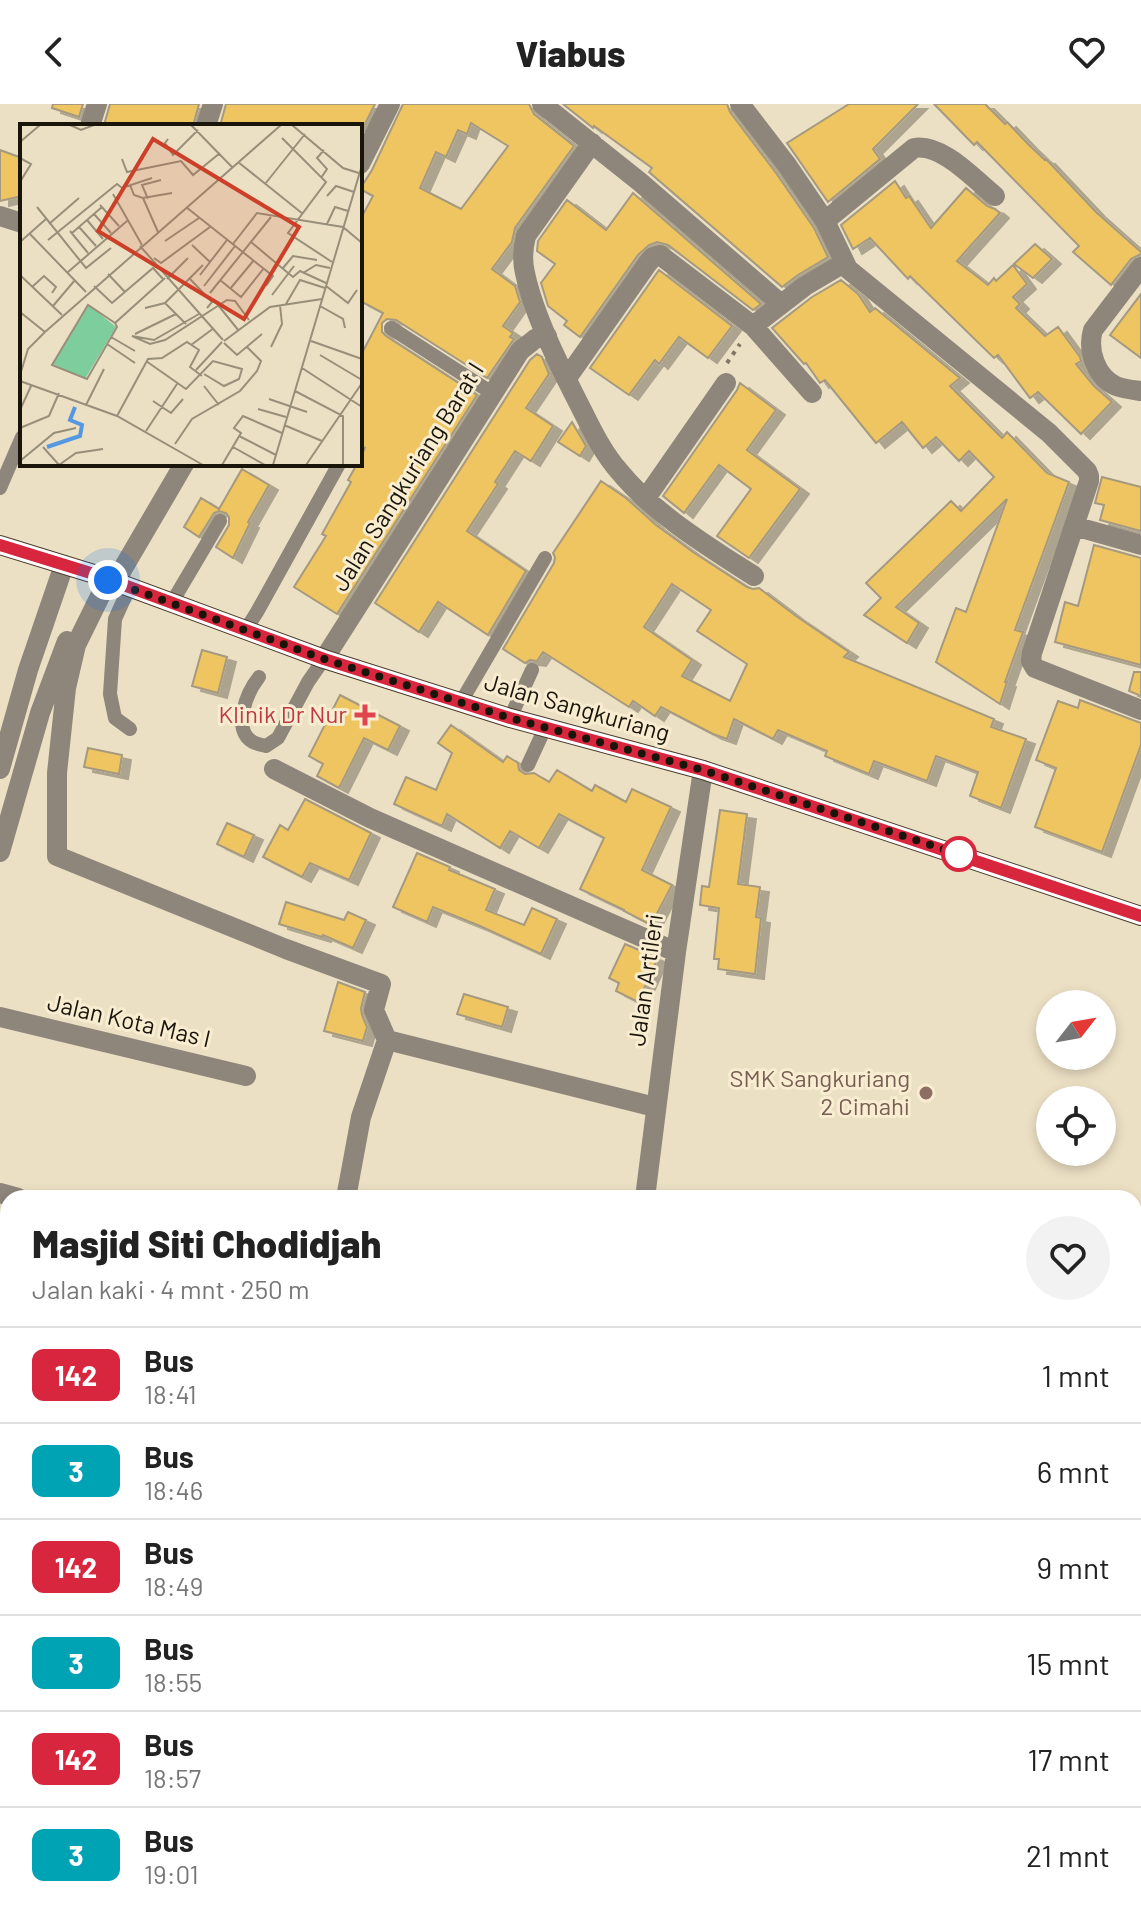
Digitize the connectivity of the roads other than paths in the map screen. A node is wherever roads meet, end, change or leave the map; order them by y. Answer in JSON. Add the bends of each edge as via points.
{"nodes":[{"id":1,"x":97,"y":104,"type":"edge"},
{"id":2,"x":213,"y":104,"type":"edge"},
{"id":3,"x":390,"y":104,"type":"edge"},
{"id":4,"x":542,"y":104,"type":"edge"},
{"id":5,"x":740,"y":104,"type":"edge"},
{"id":6,"x":91,"y":124,"type":"edge"},
{"id":7,"x":207,"y":124,"type":"edge"},
{"id":8,"x":592,"y":143,"type":"junction"},
{"id":9,"x":362,"y":160,"type":"edge"},
{"id":10,"x":995,"y":196,"type":"dead end"},
{"id":11,"x":0,"y":216,"type":"edge"},
{"id":12,"x":825,"y":221,"type":"junction"},
{"id":13,"x":20,"y":222,"type":"edge"},
{"id":14,"x":844,"y":263,"type":"junction"},
{"id":15,"x":1138,"y":271,"type":"edge"},
{"id":16,"x":781,"y":304,"type":"junction"},
{"id":17,"x":753,"y":326,"type":"junction"},
{"id":18,"x":391,"y":328,"type":"dead end"},
{"id":19,"x":547,"y":336,"type":"junction"},
{"id":20,"x":567,"y":378,"type":"junction"},
{"id":21,"x":726,"y":383,"type":"road end"},
{"id":22,"x":1141,"y":391,"type":"edge"},
{"id":23,"x":492,"y":393,"type":"junction"},
{"id":24,"x":812,"y":393,"type":"dead end"},
{"id":25,"x":20,"y":441,"type":"edge"},
{"id":26,"x":183,"y":466,"type":"edge"},
{"id":27,"x":338,"y":466,"type":"edge"},
{"id":28,"x":2,"y":478,"type":"edge"},
{"id":29,"x":646,"y":498,"type":"junction"},
{"id":30,"x":220,"y":521,"type":"dead end"},
{"id":31,"x":1074,"y":526,"type":"junction"},
{"id":32,"x":0,"y":545,"type":"edge"},
{"id":33,"x":1141,"y":545,"type":"edge"},
{"id":34,"x":545,"y":558,"type":"dead end"},
{"id":35,"x":64,"y":565,"type":"junction"},
{"id":36,"x":754,"y":576,"type":"dead end"},
{"id":37,"x":112,"y":581,"type":"junction"},
{"id":38,"x":171,"y":604,"type":"junction"},
{"id":39,"x":245,"y":631,"type":"junction"},
{"id":40,"x":324,"y":659,"type":"junction"},
{"id":41,"x":532,"y":670,"type":"dead end"},
{"id":42,"x":259,"y":677,"type":"dead end"},
{"id":43,"x":461,"y":702,"type":"junction"},
{"id":44,"x":19,"y":705,"type":"junction"},
{"id":45,"x":1141,"y":710,"type":"edge"},
{"id":46,"x":40,"y":713,"type":"junction"},
{"id":47,"x":510,"y":718,"type":"junction"},
{"id":48,"x":545,"y":728,"type":"junction"},
{"id":49,"x":130,"y":729,"type":"dead end"},
{"id":50,"x":528,"y":765,"type":"dead end"},
{"id":51,"x":0,"y":769,"type":"edge"},
{"id":52,"x":274,"y":769,"type":"dead end"},
{"id":53,"x":703,"y":770,"type":"junction"},
{"id":54,"x":0,"y":852,"type":"edge"},
{"id":55,"x":1141,"y":916,"type":"edge"},
{"id":56,"x":676,"y":952,"type":"junction"},
{"id":57,"x":0,"y":1017,"type":"edge"},
{"id":58,"x":387,"y":1040,"type":"junction"},
{"id":59,"x":246,"y":1076,"type":"dead end"},
{"id":60,"x":655,"y":1107,"type":"junction"},
{"id":61,"x":347,"y":1190,"type":"edge"},
{"id":62,"x":646,"y":1190,"type":"edge"}],
"edges":[{"from":1,"to":6,"type":"street"},
{"from":2,"to":7,"type":"street"},
{"from":3,"to":9,"type":"street"},
{"from":4,"to":8,"type":"street"},
{"from":5,"to":12,"type":"street"},
{"from":8,"to":16,"type":"street"},
{"from":8,"to":19,"type":"street","via":[[523,247],[524,271]]},
{"from":10,"to":12,"type":"street","via":[[949,158],[914,148]]},
{"from":11,"to":13,"type":"street"},
{"from":12,"to":14,"type":"street"},
{"from":14,"to":16,"type":"street"},
{"from":14,"to":31,"type":"street","via":[[1049,433],[1087,471],[1089,481]]},
{"from":15,"to":22,"type":"street","via":[[1090,340],[1100,373],[1115,385]]},
{"from":16,"to":17,"type":"street"},
{"from":17,"to":20,"type":"street","via":[[660,255],[648,263]]},
{"from":17,"to":24,"type":"street"},
{"from":18,"to":23,"type":"lane"},
{"from":19,"to":20,"type":"street"},
{"from":19,"to":23,"type":"street","name":"Jalan Sangkuriang Barat I","via":[[520,351]]},
{"from":20,"to":29,"type":"street","via":[[611,461]]},
{"from":21,"to":29,"type":"street"},
{"from":23,"to":40,"type":"street","name":"Jalan Sangkuriang Barat I"},
{"from":25,"to":28,"type":"lane"},
{"from":26,"to":37,"type":"street"},
{"from":27,"to":39,"type":"lane"},
{"from":29,"to":36,"type":"street"},
{"from":30,"to":38,"type":"lane"},
{"from":31,"to":33,"type":"street"},
{"from":31,"to":45,"type":"street","via":[[1031,661],[1035,668]]},
{"from":32,"to":35,"type":"main road","name":"Jalan Sangkuriang"},
{"from":34,"to":43,"type":"lane"},
{"from":35,"to":37,"type":"main road","name":"Jalan Sangkuriang"},
{"from":35,"to":44,"type":"street"},
{"from":37,"to":38,"type":"main road","name":"Jalan Sangkuriang"},
{"from":37,"to":46,"type":"street","via":[[52,678]]},
{"from":37,"to":49,"type":"lane","via":[[110,694],[115,718]]},
{"from":37,"to":58,"type":"street","via":[[76,645],[66,688],[57,773],[57,856],[381,984],[374,1010]]},
{"from":38,"to":39,"type":"main road","name":"Jalan Sangkuriang"},
{"from":39,"to":40,"type":"main road","name":"Jalan Sangkuriang"},
{"from":40,"to":42,"type":"lane","via":[[278,738],[266,746],[251,741],[242,730],[243,712]]},
{"from":40,"to":43,"type":"main road","name":"Jalan Sangkuriang"},
{"from":41,"to":47,"type":"lane"},
{"from":43,"to":47,"type":"main road","name":"Jalan Sangkuriang"},
{"from":44,"to":46,"type":"street"},
{"from":44,"to":51,"type":"street"},
{"from":46,"to":54,"type":"street"},
{"from":47,"to":48,"type":"main road","name":"Jalan Sangkuriang"},
{"from":48,"to":50,"type":"lane"},
{"from":48,"to":53,"type":"main road","name":"Jalan Sangkuriang"},
{"from":52,"to":56,"type":"street","via":[[370,818]]},
{"from":53,"to":55,"type":"main road","name":"Jalan Sangkuriang"},
{"from":53,"to":56,"type":"street","name":"Jalan Artileri"},
{"from":56,"to":60,"type":"street","name":"Jalan Artileri"},
{"from":57,"to":59,"type":"street","name":"Jalan Kota Mas I"},
{"from":58,"to":60,"type":"street"},
{"from":58,"to":61,"type":"street","via":[[361,1117]]},
{"from":60,"to":62,"type":"street","name":"Jalan Artileri"}]}
